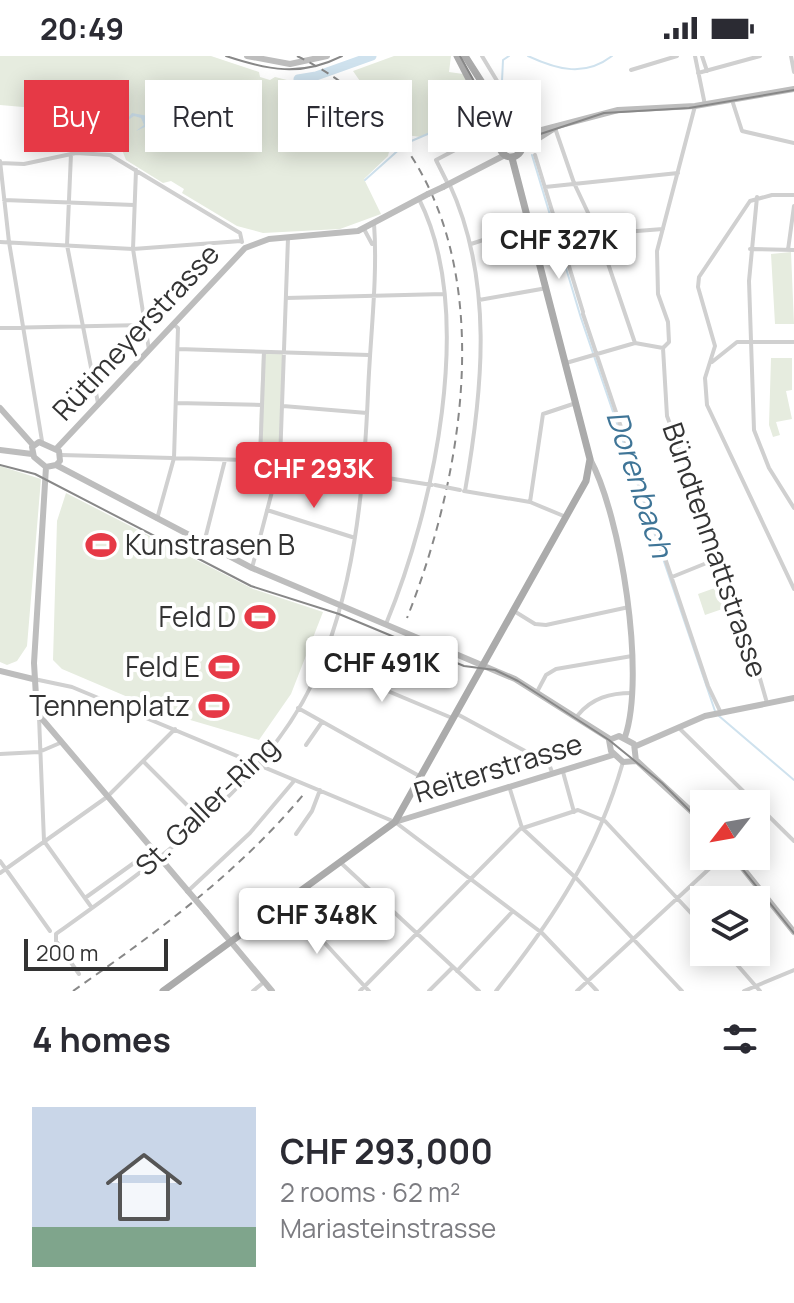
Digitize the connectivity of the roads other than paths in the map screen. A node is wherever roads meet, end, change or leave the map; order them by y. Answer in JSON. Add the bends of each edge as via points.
{"nodes":[{"id":1,"x":247,"y":56,"type":"edge"},
{"id":2,"x":327,"y":56,"type":"edge"},
{"id":3,"x":457,"y":56,"type":"edge"},
{"id":4,"x":482,"y":56,"type":"edge"},
{"id":5,"x":677,"y":56,"type":"edge"},
{"id":6,"x":695,"y":56,"type":"edge"},
{"id":7,"x":703,"y":56,"type":"edge"},
{"id":8,"x":760,"y":56,"type":"edge"},
{"id":9,"x":791,"y":56,"type":"edge"},
{"id":10,"x":465,"y":61,"type":"edge"},
{"id":11,"x":631,"y":70,"type":"dead end"},
{"id":12,"x":707,"y":71,"type":"junction"},
{"id":13,"x":794,"y":72,"type":"edge"},
{"id":14,"x":698,"y":73,"type":"junction"},
{"id":15,"x":474,"y":80,"type":"edge"},
{"id":16,"x":478,"y":80,"type":"edge"},
{"id":17,"x":497,"y":80,"type":"edge"},
{"id":18,"x":794,"y":89,"type":"edge"},
{"id":19,"x":732,"y":100,"type":"junction"},
{"id":20,"x":705,"y":105,"type":"junction"},
{"id":21,"x":695,"y":106,"type":"junction"},
{"id":22,"x":555,"y":128,"type":"junction"},
{"id":23,"x":541,"y":131,"type":"edge"},
{"id":24,"x":541,"y":137,"type":"edge"},
{"id":25,"x":794,"y":143,"type":"edge"},
{"id":26,"x":451,"y":152,"type":"edge"},
{"id":27,"x":503,"y":152,"type":"edge"},
{"id":28,"x":518,"y":152,"type":"edge"},
{"id":29,"x":71,"y":154,"type":"junction"},
{"id":30,"x":535,"y":155,"type":"dead end"},
{"id":31,"x":503,"y":156,"type":"junction"},
{"id":32,"x":512,"y":158,"type":"junction"},
{"id":33,"x":0,"y":162,"type":"edge"},
{"id":34,"x":136,"y":170,"type":"junction"},
{"id":35,"x":678,"y":173,"type":"junction"},
{"id":36,"x":574,"y":183,"type":"junction"},
{"id":37,"x":446,"y":185,"type":"junction"},
{"id":38,"x":545,"y":187,"type":"junction"},
{"id":39,"x":794,"y":195,"type":"edge"},
{"id":40,"x":757,"y":197,"type":"junction"},
{"id":41,"x":419,"y":199,"type":"junction"},
{"id":42,"x":4,"y":200,"type":"junction"},
{"id":43,"x":69,"y":203,"type":"junction"},
{"id":44,"x":134,"y":206,"type":"junction"},
{"id":45,"x":794,"y":206,"type":"edge"},
{"id":46,"x":374,"y":223,"type":"junction"},
{"id":47,"x":531,"y":225,"type":"junction"},
{"id":48,"x":364,"y":229,"type":"junction"},
{"id":49,"x":663,"y":229,"type":"junction"},
{"id":50,"x":598,"y":234,"type":"junction"},
{"id":51,"x":288,"y":238,"type":"junction"},
{"id":52,"x":0,"y":242,"type":"edge"},
{"id":53,"x":9,"y":242,"type":"junction"},
{"id":54,"x":245,"y":244,"type":"junction"},
{"id":55,"x":471,"y":244,"type":"junction"},
{"id":56,"x":67,"y":245,"type":"junction"},
{"id":57,"x":373,"y":245,"type":"junction"},
{"id":58,"x":133,"y":249,"type":"junction"},
{"id":59,"x":750,"y":249,"type":"junction"},
{"id":60,"x":791,"y":250,"type":"edge"},
{"id":61,"x":547,"y":288,"type":"junction"},
{"id":62,"x":444,"y":294,"type":"junction"},
{"id":63,"x":372,"y":295,"type":"junction"},
{"id":64,"x":285,"y":298,"type":"junction"},
{"id":65,"x":479,"y":300,"type":"junction"},
{"id":66,"x":173,"y":324,"type":"junction"},
{"id":67,"x":144,"y":325,"type":"junction"},
{"id":68,"x":82,"y":326,"type":"junction"},
{"id":69,"x":24,"y":327,"type":"junction"},
{"id":70,"x":0,"y":328,"type":"edge"},
{"id":71,"x":752,"y":341,"type":"junction"},
{"id":72,"x":794,"y":342,"type":"edge"},
{"id":73,"x":635,"y":343,"type":"junction"},
{"id":74,"x":663,"y":348,"type":"junction"},
{"id":75,"x":178,"y":349,"type":"junction"},
{"id":76,"x":149,"y":350,"type":"junction"},
{"id":77,"x":264,"y":352,"type":"junction"},
{"id":78,"x":284,"y":352,"type":"junction"},
{"id":79,"x":369,"y":355,"type":"junction"},
{"id":80,"x":594,"y":356,"type":"junction"},
{"id":81,"x":566,"y":363,"type":"junction"},
{"id":82,"x":710,"y":363,"type":"junction"},
{"id":83,"x":176,"y":403,"type":"junction"},
{"id":84,"x":576,"y":403,"type":"junction"},
{"id":85,"x":99,"y":405,"type":"junction"},
{"id":86,"x":262,"y":405,"type":"junction"},
{"id":87,"x":283,"y":406,"type":"junction"},
{"id":88,"x":0,"y":408,"type":"edge"},
{"id":89,"x":367,"y":413,"type":"junction"},
{"id":90,"x":42,"y":441,"type":"junction"},
{"id":91,"x":33,"y":445,"type":"junction"},
{"id":92,"x":0,"y":450,"type":"edge"},
{"id":93,"x":59,"y":451,"type":"junction"},
{"id":94,"x":32,"y":454,"type":"junction"},
{"id":95,"x":174,"y":458,"type":"junction"},
{"id":96,"x":226,"y":459,"type":"junction"},
{"id":97,"x":590,"y":459,"type":"junction"},
{"id":98,"x":260,"y":460,"type":"junction"},
{"id":99,"x":280,"y":461,"type":"junction"},
{"id":100,"x":56,"y":465,"type":"junction"},
{"id":101,"x":46,"y":467,"type":"junction"},
{"id":102,"x":365,"y":472,"type":"junction"},
{"id":103,"x":432,"y":484,"type":"junction"},
{"id":104,"x":462,"y":490,"type":"junction"},
{"id":105,"x":530,"y":502,"type":"junction"},
{"id":106,"x":794,"y":508,"type":"edge"},
{"id":107,"x":267,"y":510,"type":"junction"},
{"id":108,"x":566,"y":517,"type":"junction"},
{"id":109,"x":157,"y":519,"type":"junction"},
{"id":110,"x":352,"y":537,"type":"junction"},
{"id":111,"x":204,"y":543,"type":"junction"},
{"id":112,"x":719,"y":558,"type":"junction"},
{"id":113,"x":252,"y":568,"type":"junction"},
{"id":114,"x":672,"y":577,"type":"junction"},
{"id":115,"x":794,"y":589,"type":"edge"},
{"id":116,"x":341,"y":605,"type":"junction"},
{"id":117,"x":629,"y":607,"type":"junction"},
{"id":118,"x":514,"y":611,"type":"junction"},
{"id":119,"x":386,"y":624,"type":"junction"},
{"id":120,"x":632,"y":656,"type":"junction"},
{"id":121,"x":321,"y":663,"type":"junction"},
{"id":122,"x":485,"y":664,"type":"junction"},
{"id":123,"x":0,"y":671,"type":"edge"},
{"id":124,"x":33,"y":679,"type":"junction"},
{"id":125,"x":538,"y":690,"type":"junction"},
{"id":126,"x":632,"y":693,"type":"junction"},
{"id":127,"x":794,"y":698,"type":"edge"},
{"id":128,"x":767,"y":703,"type":"junction"},
{"id":129,"x":298,"y":708,"type":"junction"},
{"id":130,"x":721,"y":713,"type":"junction"},
{"id":131,"x":578,"y":715,"type":"junction"},
{"id":132,"x":455,"y":716,"type":"junction"},
{"id":133,"x":39,"y":717,"type":"junction"},
{"id":134,"x":322,"y":722,"type":"junction"},
{"id":135,"x":677,"y":727,"type":"junction"},
{"id":136,"x":175,"y":729,"type":"junction"},
{"id":137,"x":625,"y":737,"type":"junction"},
{"id":138,"x":610,"y":739,"type":"junction"},
{"id":139,"x":60,"y":743,"type":"junction"},
{"id":140,"x":306,"y":745,"type":"dead end"},
{"id":141,"x":636,"y":746,"type":"junction"},
{"id":142,"x":39,"y":752,"type":"junction"},
{"id":143,"x":0,"y":754,"type":"edge"},
{"id":144,"x":613,"y":755,"type":"junction"},
{"id":145,"x":143,"y":761,"type":"junction"},
{"id":146,"x":637,"y":761,"type":"junction"},
{"id":147,"x":623,"y":762,"type":"junction"},
{"id":148,"x":257,"y":764,"type":"junction"},
{"id":149,"x":562,"y":770,"type":"junction"},
{"id":150,"x":552,"y":773,"type":"junction"},
{"id":151,"x":421,"y":777,"type":"junction"},
{"id":152,"x":295,"y":780,"type":"junction"},
{"id":153,"x":509,"y":786,"type":"junction"},
{"id":154,"x":320,"y":790,"type":"junction"},
{"id":155,"x":741,"y":790,"type":"edge"},
{"id":156,"x":107,"y":797,"type":"junction"},
{"id":157,"x":690,"y":810,"type":"edge"},
{"id":158,"x":574,"y":812,"type":"junction"},
{"id":159,"x":770,"y":818,"type":"edge"},
{"id":160,"x":202,"y":820,"type":"junction"},
{"id":161,"x":605,"y":821,"type":"junction"},
{"id":162,"x":395,"y":822,"type":"junction"},
{"id":163,"x":522,"y":828,"type":"junction"},
{"id":164,"x":296,"y":834,"type":"dead end"},
{"id":165,"x":44,"y":841,"type":"junction"},
{"id":166,"x":794,"y":841,"type":"edge"},
{"id":167,"x":152,"y":850,"type":"junction"},
{"id":168,"x":160,"y":859,"type":"junction"},
{"id":169,"x":0,"y":861,"type":"edge"},
{"id":170,"x":341,"y":863,"type":"junction"},
{"id":171,"x":6,"y":869,"type":"junction"},
{"id":172,"x":708,"y":870,"type":"edge"},
{"id":173,"x":744,"y":870,"type":"edge"},
{"id":174,"x":0,"y":873,"type":"edge"},
{"id":175,"x":471,"y":879,"type":"junction"},
{"id":176,"x":577,"y":879,"type":"junction"},
{"id":177,"x":188,"y":891,"type":"junction"},
{"id":178,"x":373,"y":893,"type":"junction"},
{"id":179,"x":85,"y":898,"type":"junction"},
{"id":180,"x":678,"y":898,"type":"junction"},
{"id":181,"x":287,"y":902,"type":"junction"},
{"id":182,"x":92,"y":908,"type":"junction"},
{"id":183,"x":513,"y":911,"type":"junction"},
{"id":184,"x":690,"y":911,"type":"edge"},
{"id":185,"x":794,"y":932,"type":"edge"},
{"id":186,"x":53,"y":933,"type":"junction"},
{"id":187,"x":542,"y":933,"type":"junction"},
{"id":188,"x":417,"y":934,"type":"junction"},
{"id":189,"x":320,"y":939,"type":"junction"},
{"id":190,"x":634,"y":940,"type":"junction"},
{"id":191,"x":231,"y":941,"type":"junction"},
{"id":192,"x":738,"y":966,"type":"edge"},
{"id":193,"x":455,"y":969,"type":"junction"},
{"id":194,"x":794,"y":970,"type":"edge"},
{"id":195,"x":79,"y":974,"type":"dead end"},
{"id":196,"x":264,"y":982,"type":"junction"},
{"id":197,"x":589,"y":983,"type":"junction"},
{"id":198,"x":758,"y":988,"type":"edge"},
{"id":199,"x":365,"y":989,"type":"edge"},
{"id":200,"x":163,"y":991,"type":"edge"},
{"id":201,"x":253,"y":991,"type":"edge"},
{"id":202,"x":272,"y":991,"type":"edge"},
{"id":203,"x":429,"y":991,"type":"edge"},
{"id":204,"x":479,"y":991,"type":"edge"},
{"id":205,"x":496,"y":991,"type":"edge"},
{"id":206,"x":577,"y":991,"type":"edge"},
{"id":207,"x":597,"y":991,"type":"edge"},
{"id":208,"x":682,"y":991,"type":"edge"},
{"id":209,"x":744,"y":991,"type":"edge"}],
"edges":[{"from":1,"to":2,"type":"street","via":[[290,64]]},
{"from":3,"to":10,"type":"main road"},
{"from":4,"to":17,"type":"street"},
{"from":5,"to":11,"type":"street"},
{"from":6,"to":14,"type":"street"},
{"from":7,"to":12,"type":"street"},
{"from":8,"to":12,"type":"street"},
{"from":9,"to":13,"type":"street"},
{"from":10,"to":15,"type":"main road"},
{"from":10,"to":16,"type":"main road"},
{"from":12,"to":14,"type":"street"},
{"from":14,"to":20,"type":"street"},
{"from":18,"to":19,"type":"street"},
{"from":19,"to":20,"type":"street"},
{"from":19,"to":25,"type":"street","via":[[742,131]]},
{"from":20,"to":21,"type":"street"},
{"from":21,"to":22,"type":"street","via":[[618,110]]},
{"from":21,"to":35,"type":"street","name":"Bündtenmattstrasse"},
{"from":22,"to":23,"type":"street"},
{"from":22,"to":24,"type":"street"},
{"from":22,"to":36,"type":"street"},
{"from":26,"to":37,"type":"street","via":[[436,160]]},
{"from":27,"to":31,"type":"main road"},
{"from":28,"to":32,"type":"main road"},
{"from":29,"to":33,"type":"street","via":[[24,164]]},
{"from":29,"to":34,"type":"street","via":[[110,155]]},
{"from":29,"to":43,"type":"street"},
{"from":30,"to":38,"type":"street"},
{"from":31,"to":32,"type":"main road"},
{"from":31,"to":37,"type":"street"},
{"from":32,"to":47,"type":"main road"},
{"from":33,"to":42,"type":"street"},
{"from":34,"to":44,"type":"street"},
{"from":34,"to":54,"type":"street","via":[[240,233]]},
{"from":35,"to":36,"type":"street"},
{"from":35,"to":49,"type":"street","name":"Bündtenmattstrasse"},
{"from":36,"to":38,"type":"street"},
{"from":36,"to":50,"type":"street"},
{"from":37,"to":41,"type":"street","bridge":true},
{"from":37,"to":55,"type":"street"},
{"from":38,"to":80,"type":"street"},
{"from":39,"to":40,"type":"street"},
{"from":40,"to":59,"type":"street"},
{"from":40,"to":82,"type":"street","via":[[699,277],[713,333]]},
{"from":41,"to":46,"type":"street"},
{"from":41,"to":62,"type":"street","via":[[437,249]]},
{"from":42,"to":43,"type":"street"},
{"from":42,"to":53,"type":"street"},
{"from":43,"to":44,"type":"street"},
{"from":43,"to":56,"type":"street"},
{"from":44,"to":58,"type":"street"},
{"from":45,"to":60,"type":"street"},
{"from":46,"to":48,"type":"street"},
{"from":46,"to":57,"type":"street","name":"St. Galler-Ring"},
{"from":47,"to":55,"type":"street"},
{"from":47,"to":61,"type":"main road"},
{"from":48,"to":51,"type":"street"},
{"from":48,"to":57,"type":"street"},
{"from":49,"to":50,"type":"street"},
{"from":49,"to":74,"type":"street","name":"Bündtenmattstrasse","via":[[656,275],[670,334]]},
{"from":50,"to":73,"type":"street"},
{"from":51,"to":54,"type":"street"},
{"from":51,"to":64,"type":"street"},
{"from":52,"to":53,"type":"street"},
{"from":53,"to":56,"type":"street"},
{"from":53,"to":69,"type":"street"},
{"from":54,"to":58,"type":"street"},
{"from":54,"to":66,"type":"street","name":"Rütimeyerstrasse"},
{"from":55,"to":65,"type":"street"},
{"from":56,"to":58,"type":"street"},
{"from":56,"to":68,"type":"street"},
{"from":57,"to":63,"type":"street","name":"St. Galler-Ring"},
{"from":58,"to":67,"type":"street"},
{"from":59,"to":60,"type":"street"},
{"from":59,"to":71,"type":"street"},
{"from":61,"to":65,"type":"street"},
{"from":61,"to":81,"type":"main road"},
{"from":62,"to":63,"type":"street"},
{"from":62,"to":103,"type":"street","via":[[442,398]]},
{"from":63,"to":64,"type":"street"},
{"from":63,"to":79,"type":"street","name":"St. Galler-Ring"},
{"from":64,"to":78,"type":"street"},
{"from":65,"to":104,"type":"street","via":[[479,389]]},
{"from":66,"to":75,"type":"street","via":[[178,328]]},
{"from":66,"to":76,"type":"street","name":"Rütimeyerstrasse"},
{"from":67,"to":68,"type":"street"},
{"from":67,"to":76,"type":"street"},
{"from":68,"to":69,"type":"street"},
{"from":68,"to":85,"type":"street","via":[[94,401]]},
{"from":69,"to":70,"type":"street"},
{"from":69,"to":90,"type":"street"},
{"from":71,"to":72,"type":"street"},
{"from":71,"to":82,"type":"street","via":[[737,342]]},
{"from":71,"to":106,"type":"street","via":[[754,430]]},
{"from":73,"to":74,"type":"street"},
{"from":73,"to":80,"type":"street"},
{"from":74,"to":112,"type":"street","name":"Bündtenmattstrasse","via":[[667,416]]},
{"from":75,"to":77,"type":"street"},
{"from":75,"to":83,"type":"street"},
{"from":76,"to":85,"type":"street","name":"Rütimeyerstrasse"},
{"from":77,"to":78,"type":"street"},
{"from":77,"to":86,"type":"street"},
{"from":78,"to":79,"type":"street"},
{"from":78,"to":87,"type":"street"},
{"from":79,"to":89,"type":"street","name":"St. Galler-Ring"},
{"from":80,"to":81,"type":"street"},
{"from":80,"to":114,"type":"street"},
{"from":81,"to":84,"type":"main road"},
{"from":82,"to":115,"type":"street","via":[[707,405]]},
{"from":83,"to":86,"type":"street"},
{"from":83,"to":95,"type":"street"},
{"from":84,"to":97,"type":"main road"},
{"from":84,"to":105,"type":"street","via":[[543,414]]},
{"from":85,"to":93,"type":"street","name":"Rütimeyerstrasse"},
{"from":86,"to":98,"type":"street"},
{"from":87,"to":89,"type":"street"},
{"from":87,"to":99,"type":"street"},
{"from":88,"to":91,"type":"street"},
{"from":89,"to":102,"type":"street","name":"St. Galler-Ring"},
{"from":90,"to":91,"type":"street"},
{"from":90,"to":93,"type":"street"},
{"from":91,"to":94,"type":"street"},
{"from":92,"to":94,"type":"street"},
{"from":93,"to":95,"type":"street"},
{"from":93,"to":100,"type":"street","name":"Rütimeyerstrasse"},
{"from":94,"to":101,"type":"street"},
{"from":95,"to":96,"type":"street"},
{"from":95,"to":109,"type":"street"},
{"from":96,"to":98,"type":"street"},
{"from":96,"to":111,"type":"street"},
{"from":97,"to":108,"type":"main road","via":[[588,476]]},
{"from":97,"to":117,"type":"street"},
{"from":98,"to":99,"type":"street"},
{"from":99,"to":102,"type":"street"},
{"from":99,"to":107,"type":"street"},
{"from":100,"to":101,"type":"street"},
{"from":100,"to":109,"type":"street"},
{"from":101,"to":124,"type":"street"},
{"from":102,"to":103,"type":"street"},
{"from":102,"to":110,"type":"street","name":"St. Galler-Ring"},
{"from":103,"to":104,"type":"street","bridge":true},
{"from":103,"to":119,"type":"street"},
{"from":104,"to":105,"type":"street"},
{"from":105,"to":108,"type":"street"},
{"from":107,"to":110,"type":"street"},
{"from":107,"to":113,"type":"street"},
{"from":108,"to":118,"type":"main road"},
{"from":109,"to":111,"type":"street"},
{"from":110,"to":116,"type":"street","name":"St. Galler-Ring"},
{"from":111,"to":113,"type":"street"},
{"from":112,"to":114,"type":"street"},
{"from":112,"to":128,"type":"street","name":"Bündtenmattstrasse"},
{"from":113,"to":116,"type":"street"},
{"from":114,"to":130,"type":"street"},
{"from":116,"to":119,"type":"street"},
{"from":116,"to":121,"type":"street","name":"St. Galler-Ring"},
{"from":117,"to":118,"type":"street","via":[[546,625]]},
{"from":117,"to":120,"type":"street"},
{"from":118,"to":122,"type":"main road"},
{"from":119,"to":122,"type":"street"},
{"from":120,"to":125,"type":"street","via":[[552,670]]},
{"from":120,"to":126,"type":"street"},
{"from":121,"to":129,"type":"street","name":"St. Galler-Ring"},
{"from":121,"to":132,"type":"street"},
{"from":122,"to":125,"type":"street"},
{"from":122,"to":132,"type":"main road"},
{"from":123,"to":124,"type":"street"},
{"from":124,"to":133,"type":"street"},
{"from":124,"to":136,"type":"street"},
{"from":125,"to":131,"type":"street"},
{"from":126,"to":131,"type":"street","via":[[592,701]]},
{"from":126,"to":137,"type":"street"},
{"from":127,"to":128,"type":"street"},
{"from":128,"to":130,"type":"street"},
{"from":129,"to":134,"type":"street"},
{"from":129,"to":148,"type":"street","name":"St. Galler-Ring"},
{"from":130,"to":135,"type":"street"},
{"from":131,"to":138,"type":"street"},
{"from":132,"to":150,"type":"street","via":[[549,764]]},
{"from":132,"to":151,"type":"main road"},
{"from":133,"to":139,"type":"street"},
{"from":133,"to":142,"type":"street"},
{"from":134,"to":140,"type":"street"},
{"from":134,"to":151,"type":"street"},
{"from":135,"to":141,"type":"street"},
{"from":135,"to":155,"type":"street"},
{"from":136,"to":145,"type":"street"},
{"from":136,"to":148,"type":"street"},
{"from":137,"to":138,"type":"street"},
{"from":137,"to":141,"type":"street"},
{"from":138,"to":144,"type":"street"},
{"from":139,"to":142,"type":"street"},
{"from":139,"to":156,"type":"street"},
{"from":141,"to":146,"type":"street"},
{"from":142,"to":143,"type":"street"},
{"from":142,"to":165,"type":"street"},
{"from":144,"to":147,"type":"street"},
{"from":144,"to":149,"type":"street","name":"Reiterstrasse"},
{"from":145,"to":156,"type":"street"},
{"from":145,"to":160,"type":"street"},
{"from":146,"to":147,"type":"street"},
{"from":146,"to":157,"type":"street"},
{"from":147,"to":161,"type":"street"},
{"from":148,"to":152,"type":"street"},
{"from":148,"to":160,"type":"street","name":"St. Galler-Ring"},
{"from":149,"to":150,"type":"street","name":"Reiterstrasse"},
{"from":149,"to":158,"type":"street"},
{"from":150,"to":153,"type":"street","name":"Reiterstrasse"},
{"from":151,"to":162,"type":"main road"},
{"from":152,"to":154,"type":"street"},
{"from":152,"to":177,"type":"street","via":[[250,833]]},
{"from":153,"to":162,"type":"street","name":"Reiterstrasse"},
{"from":153,"to":163,"type":"street"},
{"from":154,"to":162,"type":"street"},
{"from":154,"to":164,"type":"street"},
{"from":156,"to":165,"type":"street"},
{"from":156,"to":167,"type":"street"},
{"from":158,"to":161,"type":"street"},
{"from":158,"to":163,"type":"street"},
{"from":159,"to":166,"type":"street"},
{"from":160,"to":168,"type":"street","name":"St. Galler-Ring"},
{"from":161,"to":176,"type":"street"},
{"from":161,"to":180,"type":"street"},
{"from":162,"to":170,"type":"main road"},
{"from":162,"to":175,"type":"street"},
{"from":163,"to":175,"type":"street"},
{"from":163,"to":176,"type":"street"},
{"from":165,"to":171,"type":"street"},
{"from":165,"to":179,"type":"street"},
{"from":167,"to":168,"type":"street"},
{"from":167,"to":179,"type":"street","name":"St. Galler-Ring"},
{"from":168,"to":177,"type":"street"},
{"from":168,"to":182,"type":"street","name":"St. Galler-Ring"},
{"from":169,"to":171,"type":"street"},
{"from":170,"to":178,"type":"street"},
{"from":170,"to":181,"type":"main road"},
{"from":171,"to":174,"type":"street"},
{"from":171,"to":186,"type":"street"},
{"from":172,"to":180,"type":"street"},
{"from":173,"to":185,"type":"street"},
{"from":175,"to":183,"type":"street"},
{"from":175,"to":188,"type":"street"},
{"from":176,"to":187,"type":"street"},
{"from":176,"to":190,"type":"street"},
{"from":177,"to":191,"type":"street","bridge":true},
{"from":178,"to":188,"type":"street"},
{"from":178,"to":189,"type":"street"},
{"from":179,"to":182,"type":"street"},
{"from":180,"to":184,"type":"street"},
{"from":180,"to":190,"type":"street"},
{"from":181,"to":189,"type":"street"},
{"from":181,"to":191,"type":"main road"},
{"from":182,"to":186,"type":"street","name":"St. Galler-Ring"},
{"from":183,"to":187,"type":"street"},
{"from":183,"to":193,"type":"street"},
{"from":186,"to":195,"type":"street"},
{"from":187,"to":197,"type":"street"},
{"from":187,"to":205,"type":"street"},
{"from":188,"to":193,"type":"street"},
{"from":188,"to":199,"type":"street"},
{"from":189,"to":199,"type":"street"},
{"from":190,"to":197,"type":"street"},
{"from":190,"to":208,"type":"street"},
{"from":191,"to":196,"type":"street"},
{"from":191,"to":200,"type":"main road"},
{"from":192,"to":198,"type":"street"},
{"from":193,"to":203,"type":"street"},
{"from":193,"to":204,"type":"street"},
{"from":194,"to":198,"type":"street"},
{"from":196,"to":201,"type":"street"},
{"from":196,"to":202,"type":"street"},
{"from":197,"to":206,"type":"street"},
{"from":197,"to":207,"type":"street"},
{"from":198,"to":209,"type":"street"}]}
